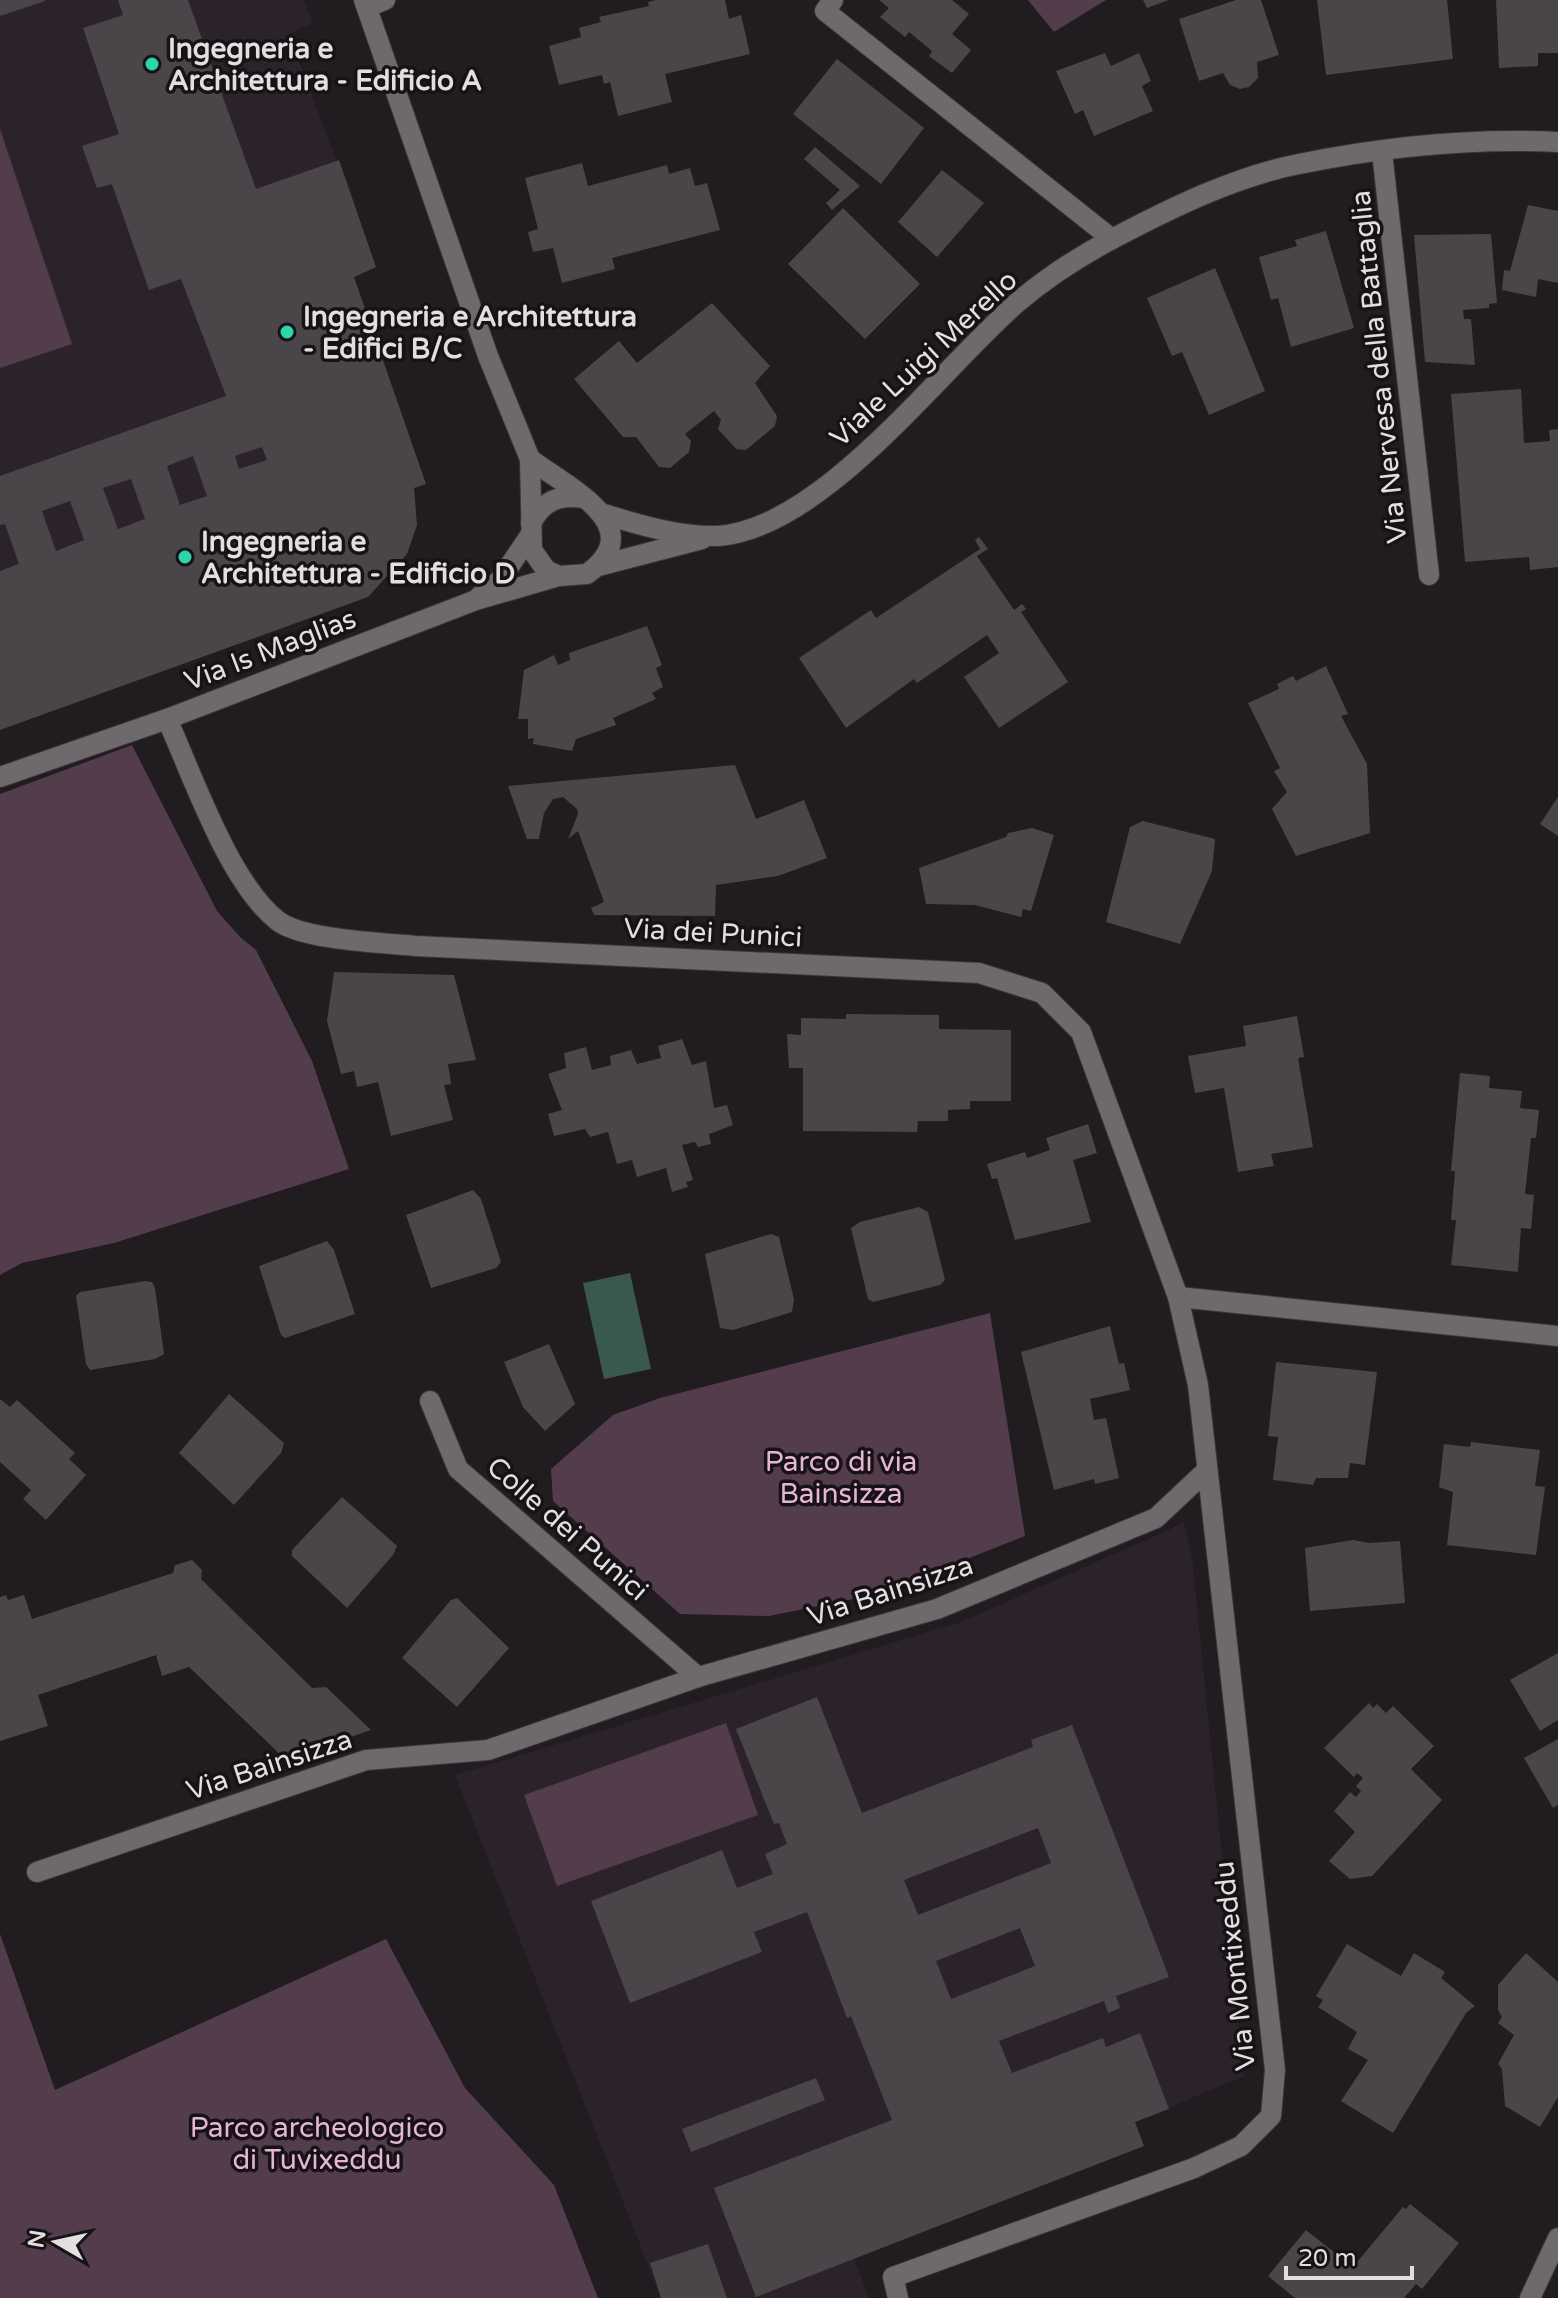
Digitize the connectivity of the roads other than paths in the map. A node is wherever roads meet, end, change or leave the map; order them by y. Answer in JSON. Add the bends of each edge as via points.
{"nodes":[{"id":1,"x":833,"y":0,"type":"edge"},
{"id":2,"x":372,"y":2,"type":"edge"},
{"id":3,"x":1558,"y":142,"type":"edge"},
{"id":4,"x":1382,"y":152,"type":"junction"},
{"id":5,"x":1112,"y":239,"type":"junction"},
{"id":6,"x":530,"y":459,"type":"junction"},
{"id":7,"x":583,"y":498,"type":"junction"},
{"id":8,"x":604,"y":514,"type":"junction"},
{"id":9,"x":530,"y":531,"type":"junction"},
{"id":10,"x":718,"y":536,"type":"junction"},
{"id":11,"x":598,"y":566,"type":"junction"},
{"id":12,"x":1429,"y":575,"type":"dead end"},
{"id":13,"x":559,"y":576,"type":"junction"},
{"id":14,"x":476,"y":600,"type":"junction"},
{"id":15,"x":167,"y":719,"type":"junction"},
{"id":16,"x":0,"y":777,"type":"edge"},
{"id":17,"x":1178,"y":1297,"type":"junction"},
{"id":18,"x":1558,"y":1336,"type":"edge"},
{"id":19,"x":430,"y":1401,"type":"dead end"},
{"id":20,"x":1205,"y":1472,"type":"junction"},
{"id":21,"x":698,"y":1677,"type":"junction"},
{"id":22,"x":37,"y":1872,"type":"dead end"},
{"id":23,"x":1558,"y":2238,"type":"edge"},
{"id":24,"x":898,"y":2298,"type":"edge"},
{"id":25,"x":1530,"y":2298,"type":"edge"}],
"edges":[{"from":1,"to":5,"type":"street","via":[[825,11]]},
{"from":2,"to":6,"type":"street","via":[[488,356]]},
{"from":3,"to":4,"type":"street","name":"Viale Luigi Merello","via":[[1508,140]]},
{"from":4,"to":5,"type":"street","name":"Viale Luigi Merello","via":[[1282,169],[1210,192]]},
{"from":4,"to":12,"type":"street","name":"Via Nervesa della Battaglia"},
{"from":5,"to":10,"type":"street","name":"Viale Luigi Merello","via":[[1020,300],[869,450],[800,504],[763,523]]},
{"from":6,"to":7,"type":"street"},
{"from":6,"to":9,"type":"street"},
{"from":7,"to":8,"type":"street"},
{"from":7,"to":9,"type":"street","via":[[556,498],[545,504]]},
{"from":8,"to":10,"type":"street","name":"Viale Luigi Merello","via":[[663,530]]},
{"from":8,"to":11,"type":"street","via":[[611,540]]},
{"from":9,"to":13,"type":"street","via":[[538,561]]},
{"from":9,"to":14,"type":"street","via":[[500,580]]},
{"from":10,"to":11,"type":"street"},
{"from":11,"to":13,"type":"street","via":[[587,574]]},
{"from":13,"to":14,"type":"street","name":"Via Is Maglias"},
{"from":14,"to":15,"type":"street","name":"Via Is Maglias"},
{"from":15,"to":16,"type":"street","name":"Via Is Maglias"},
{"from":15,"to":17,"type":"street","name":"Via dei Punici","via":[[246,885],[280,923],[338,940],[979,973],[1042,993],[1081,1032]]},
{"from":17,"to":18,"type":"street"},
{"from":17,"to":20,"type":"street","via":[[1198,1385]]},
{"from":19,"to":21,"type":"street","name":"Colle dei Punici","via":[[458,1469]]},
{"from":20,"to":21,"type":"street","name":"Via Bainsizza","via":[[1156,1518],[937,1609]]},
{"from":20,"to":24,"type":"street","name":"Via Montixeddu","via":[[1275,2070],[1271,2116],[1241,2146],[1194,2168],[893,2277]]},
{"from":21,"to":22,"type":"street","name":"Via Bainsizza","via":[[488,1750],[366,1760]]},
{"from":23,"to":25,"type":"street"}]}
